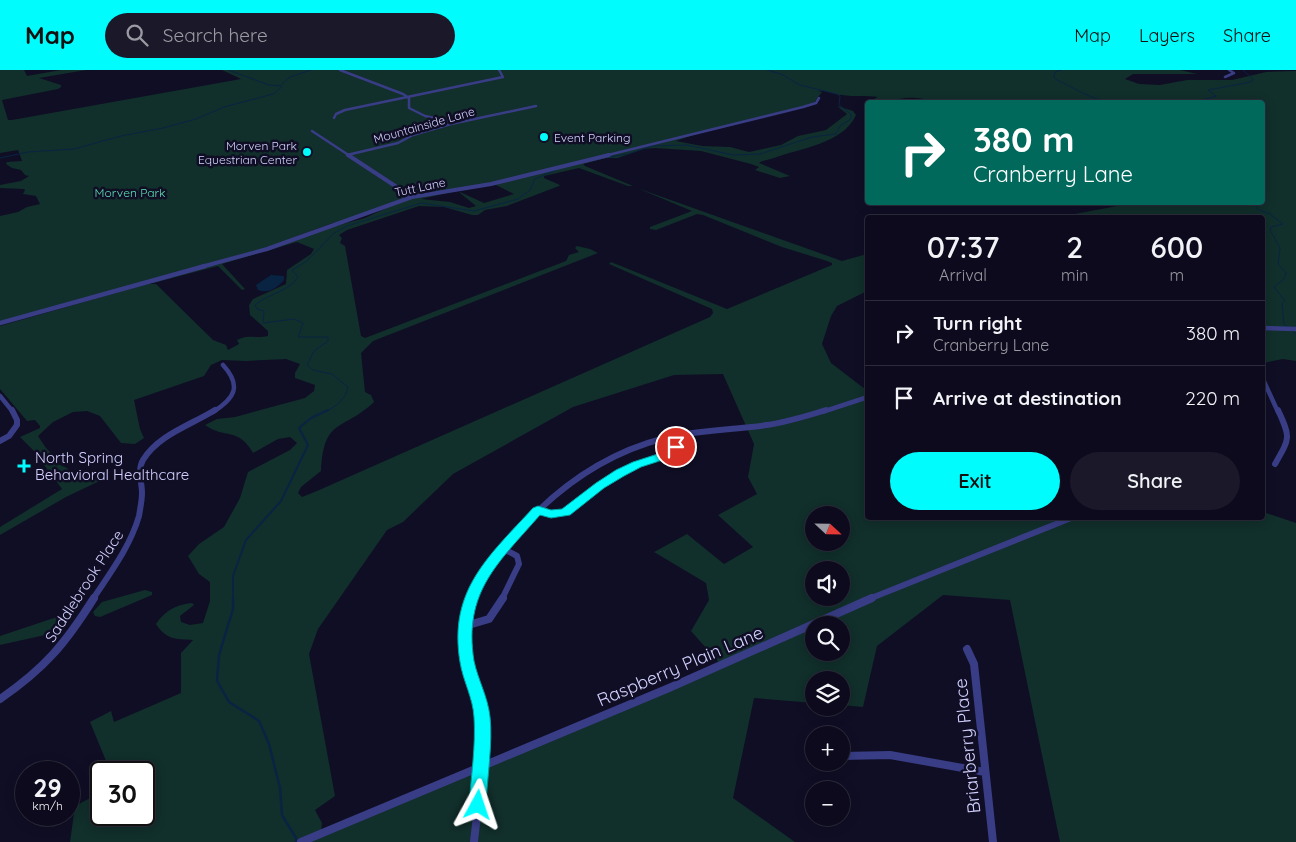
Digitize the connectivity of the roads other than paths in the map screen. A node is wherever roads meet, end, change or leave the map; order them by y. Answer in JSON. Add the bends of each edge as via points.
{"nodes":[{"id":1,"x":340,"y":70,"type":"edge"},
{"id":2,"x":499,"y":70,"type":"edge"},
{"id":3,"x":1230,"y":70,"type":"edge"},
{"id":4,"x":1225,"y":77,"type":"dead end"},
{"id":5,"x":409,"y":98,"type":"junction"},
{"id":6,"x":819,"y":98,"type":"dead end"},
{"id":7,"x":536,"y":106,"type":"dead end"},
{"id":8,"x":334,"y":118,"type":"dead end"},
{"id":9,"x":455,"y":123,"type":"junction"},
{"id":10,"x":312,"y":132,"type":"dead end"},
{"id":11,"x":347,"y":155,"type":"junction"},
{"id":12,"x":412,"y":197,"type":"junction"},
{"id":13,"x":0,"y":323,"type":"edge"},
{"id":14,"x":1265,"y":328,"type":"edge"},
{"id":15,"x":1296,"y":328,"type":"edge"},
{"id":16,"x":223,"y":365,"type":"dead end"},
{"id":17,"x":1265,"y":384,"type":"edge"},
{"id":18,"x":0,"y":396,"type":"edge"},
{"id":19,"x":865,"y":398,"type":"edge"},
{"id":20,"x":672,"y":437,"type":"junction"},
{"id":21,"x":0,"y":441,"type":"edge"},
{"id":22,"x":1275,"y":464,"type":"dead end"},
{"id":23,"x":538,"y":510,"type":"junction"},
{"id":24,"x":1065,"y":520,"type":"edge"},
{"id":25,"x":504,"y":549,"type":"junction"},
{"id":26,"x":465,"y":626,"type":"junction"},
{"id":27,"x":967,"y":649,"type":"dead end"},
{"id":28,"x":0,"y":699,"type":"edge"},
{"id":29,"x":850,"y":756,"type":"edge"},
{"id":30,"x":481,"y":768,"type":"junction"},
{"id":31,"x":985,"y":772,"type":"junction"},
{"id":32,"x":302,"y":842,"type":"edge"},
{"id":33,"x":474,"y":842,"type":"edge"},
{"id":34,"x":993,"y":842,"type":"edge"}],
"edges":[{"from":1,"to":5,"type":"street"},
{"from":2,"to":5,"type":"street","via":[[503,77]]},
{"from":3,"to":4,"type":"street","via":[[1234,73]]},
{"from":5,"to":8,"type":"street","via":[[345,110]]},
{"from":5,"to":9,"type":"street","via":[[412,110]]},
{"from":6,"to":12,"type":"street","name":"Tutt Lane","via":[[810,105],[693,135],[485,185]]},
{"from":7,"to":9,"type":"street","name":"Mountainside Lane"},
{"from":9,"to":11,"type":"street","name":"Mountainside Lane","via":[[413,135],[398,143]]},
{"from":10,"to":11,"type":"street"},
{"from":11,"to":12,"type":"street"},
{"from":12,"to":13,"type":"street","name":"Tutt Lane","via":[[267,248]]},
{"from":14,"to":15,"type":"street"},
{"from":16,"to":28,"type":"street","name":"Saddlebrook Place","via":[[231,372],[235,386],[233,395],[220,408],[154,447],[142,460],[141,508],[126,548],[64,642],[34,673]]},
{"from":17,"to":22,"type":"street","via":[[1288,432],[1287,443]]},
{"from":18,"to":21,"type":"street","via":[[18,423],[15,431]]},
{"from":19,"to":20,"type":"street","via":[[817,414],[778,422]]},
{"from":20,"to":23,"type":"street","via":[[600,463],[566,485]]},
{"from":20,"to":23,"type":"street","via":[[676,447],[673,451],[620,473],[565,512],[551,514]]},
{"from":23,"to":25,"type":"street"},
{"from":24,"to":30,"type":"street","name":"Raspberry Plain Lane","via":[[893,588],[792,635]]},
{"from":25,"to":26,"type":"street","via":[[475,588]]},
{"from":25,"to":26,"type":"street","via":[[517,556],[519,564],[500,604],[489,620]]},
{"from":26,"to":30,"type":"street","via":[[465,653],[482,718]]},
{"from":27,"to":31,"type":"street","name":"Briarberry Place","via":[[974,664]]},
{"from":29,"to":31,"type":"street","via":[[890,755]]},
{"from":30,"to":32,"type":"street","name":"Raspberry Plain Lane"},
{"from":30,"to":33,"type":"street"},
{"from":31,"to":34,"type":"street","name":"Briarberry Place"}]}
